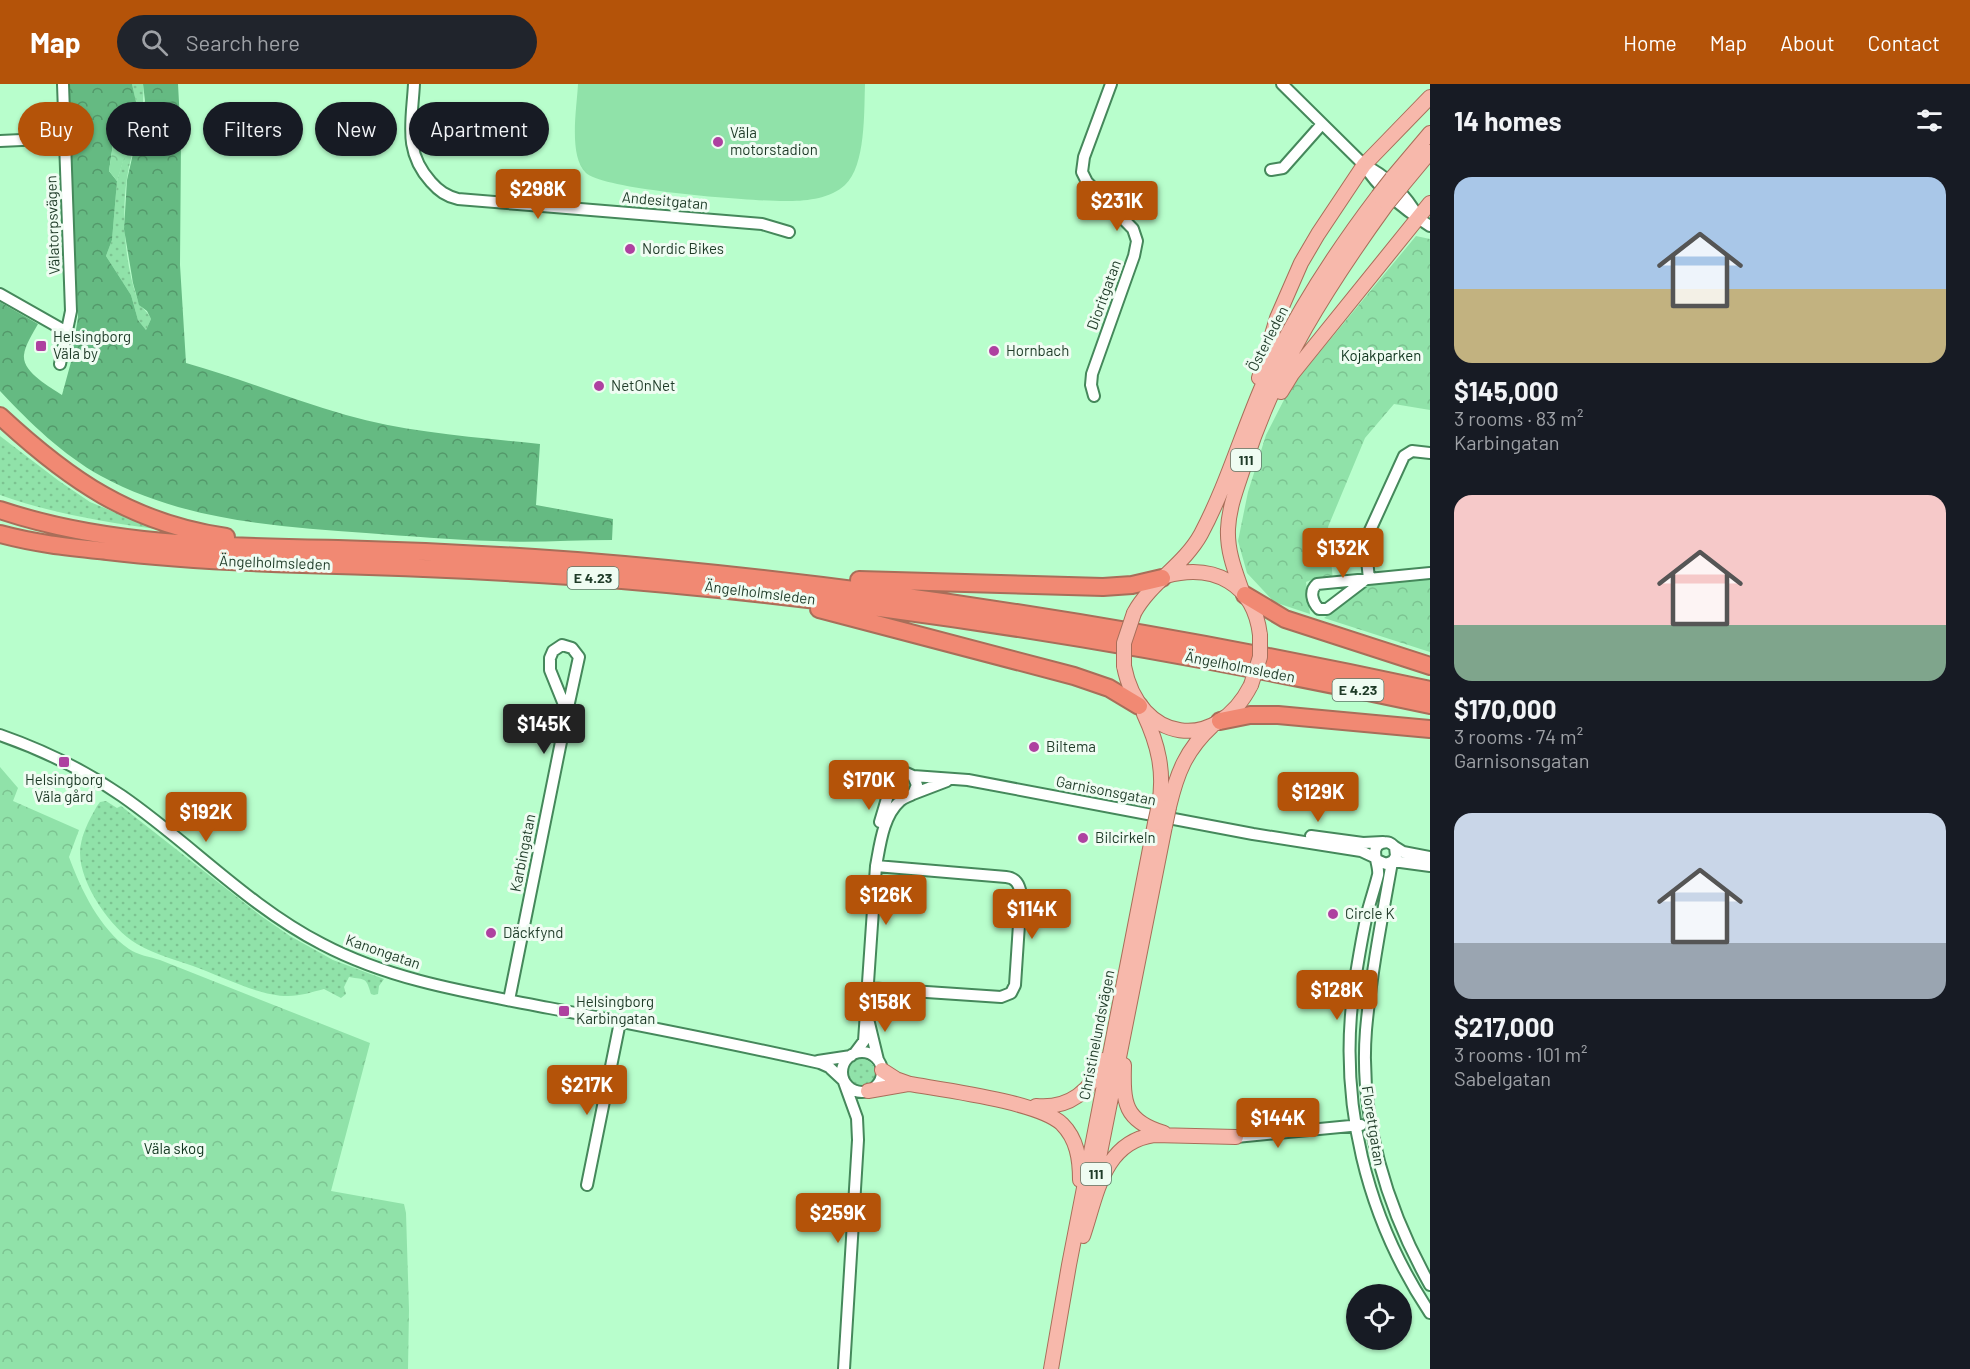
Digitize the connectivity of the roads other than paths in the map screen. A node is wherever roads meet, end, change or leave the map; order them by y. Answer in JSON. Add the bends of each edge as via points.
{"nodes":[{"id":1,"x":63,"y":84,"type":"edge"},
{"id":2,"x":414,"y":84,"type":"edge"},
{"id":3,"x":1112,"y":84,"type":"edge"},
{"id":4,"x":1282,"y":84,"type":"edge"},
{"id":5,"x":1430,"y":97,"type":"edge"},
{"id":6,"x":64,"y":102,"type":"edge"},
{"id":7,"x":1322,"y":124,"type":"junction"},
{"id":8,"x":1430,"y":133,"type":"edge"},
{"id":9,"x":18,"y":140,"type":"edge"},
{"id":10,"x":0,"y":141,"type":"edge"},
{"id":11,"x":1430,"y":152,"type":"edge"},
{"id":12,"x":66,"y":156,"type":"edge"},
{"id":13,"x":1364,"y":165,"type":"junction"},
{"id":14,"x":1270,"y":170,"type":"dead end"},
{"id":15,"x":1397,"y":182,"type":"junction"},
{"id":16,"x":1430,"y":203,"type":"edge"},
{"id":17,"x":1418,"y":218,"type":"junction"},
{"id":18,"x":1430,"y":226,"type":"edge"},
{"id":19,"x":789,"y":232,"type":"dead end"},
{"id":20,"x":0,"y":294,"type":"edge"},
{"id":21,"x":67,"y":332,"type":"junction"},
{"id":22,"x":60,"y":364,"type":"dead end"},
{"id":23,"x":1094,"y":396,"type":"dead end"},
{"id":24,"x":0,"y":416,"type":"edge"},
{"id":25,"x":1255,"y":420,"type":"junction"},
{"id":26,"x":1430,"y":453,"type":"edge"},
{"id":27,"x":0,"y":510,"type":"edge"},
{"id":28,"x":0,"y":526,"type":"edge"},
{"id":29,"x":0,"y":534,"type":"edge"},
{"id":30,"x":286,"y":548,"type":"junction"},
{"id":31,"x":82,"y":549,"type":"junction"},
{"id":32,"x":1430,"y":573,"type":"edge"},
{"id":33,"x":721,"y":574,"type":"junction"},
{"id":34,"x":1163,"y":577,"type":"junction"},
{"id":35,"x":1367,"y":579,"type":"junction"},
{"id":36,"x":752,"y":592,"type":"junction"},
{"id":37,"x":1244,"y":593,"type":"junction"},
{"id":38,"x":1430,"y":666,"type":"edge"},
{"id":39,"x":1430,"y":690,"type":"edge"},
{"id":40,"x":1430,"y":705,"type":"edge"},
{"id":41,"x":1140,"y":708,"type":"junction"},
{"id":42,"x":567,"y":712,"type":"junction"},
{"id":43,"x":1216,"y":724,"type":"junction"},
{"id":44,"x":1430,"y":729,"type":"edge"},
{"id":45,"x":0,"y":735,"type":"edge"},
{"id":46,"x":913,"y":776,"type":"junction"},
{"id":47,"x":954,"y":780,"type":"junction"},
{"id":48,"x":891,"y":785,"type":"junction"},
{"id":49,"x":909,"y":796,"type":"junction"},
{"id":50,"x":1164,"y":806,"type":"junction"},
{"id":51,"x":1160,"y":824,"type":"junction"},
{"id":52,"x":1254,"y":834,"type":"junction"},
{"id":53,"x":881,"y":841,"type":"junction"},
{"id":54,"x":1383,"y":843,"type":"junction"},
{"id":55,"x":1395,"y":847,"type":"junction"},
{"id":56,"x":1430,"y":857,"type":"edge"},
{"id":57,"x":1377,"y":859,"type":"junction"},
{"id":58,"x":1392,"y":862,"type":"junction"},
{"id":59,"x":876,"y":866,"type":"junction"},
{"id":60,"x":1430,"y":866,"type":"edge"},
{"id":61,"x":1135,"y":978,"type":"junction"},
{"id":62,"x":867,"y":988,"type":"junction"},
{"id":63,"x":509,"y":1000,"type":"junction"},
{"id":64,"x":1119,"y":1006,"type":"junction"},
{"id":65,"x":866,"y":1008,"type":"junction"},
{"id":66,"x":620,"y":1022,"type":"junction"},
{"id":67,"x":853,"y":1054,"type":"junction"},
{"id":68,"x":814,"y":1062,"type":"junction"},
{"id":69,"x":881,"y":1067,"type":"junction"},
{"id":70,"x":844,"y":1081,"type":"junction"},
{"id":71,"x":910,"y":1084,"type":"junction"},
{"id":72,"x":867,"y":1092,"type":"junction"},
{"id":73,"x":1022,"y":1105,"type":"junction"},
{"id":74,"x":857,"y":1118,"type":"junction"},
{"id":75,"x":1371,"y":1123,"type":"junction"},
{"id":76,"x":1355,"y":1125,"type":"junction"},
{"id":77,"x":1168,"y":1134,"type":"junction"},
{"id":78,"x":1236,"y":1137,"type":"joint"},
{"id":79,"x":587,"y":1185,"type":"dead end"},
{"id":80,"x":1083,"y":1236,"type":"junction"},
{"id":81,"x":1069,"y":1265,"type":"junction"},
{"id":82,"x":1430,"y":1285,"type":"edge"},
{"id":83,"x":1430,"y":1313,"type":"edge"},
{"id":84,"x":844,"y":1369,"type":"edge"},
{"id":85,"x":1051,"y":1369,"type":"edge"},
{"id":86,"x":1059,"y":1369,"type":"edge"}],
"edges":[{"from":1,"to":6,"type":"street","name":"Välatorpsvägen"},
{"from":2,"to":19,"type":"street","name":"Andesitgatan","via":[[412,151],[424,173],[446,196],[762,224]]},
{"from":3,"to":23,"type":"street","name":"Dioritgatan","via":[[1082,172],[1133,229],[1137,241],[1092,374]]},
{"from":4,"to":7,"type":"street"},
{"from":5,"to":13,"type":"main road"},
{"from":7,"to":13,"type":"street"},
{"from":7,"to":14,"type":"street","via":[[1283,168]]},
{"from":8,"to":15,"type":"main road","name":"Österleden","number":"111"},
{"from":9,"to":10,"type":"street"},
{"from":11,"to":15,"type":"main road","name":"Österleden","number":"111"},
{"from":12,"to":21,"type":"street","name":"Välatorpsvägen","via":[[71,311]]},
{"from":13,"to":17,"type":"street","via":[[1376,170],[1411,203]]},
{"from":13,"to":25,"type":"main road","via":[[1318,234],[1287,292],[1267,348]]},
{"from":15,"to":25,"type":"main road","name":"Österleden","number":"111","bridge":true,"via":[[1339,249],[1300,310],[1274,361]]},
{"from":16,"to":17,"type":"main road"},
{"from":17,"to":18,"type":"street"},
{"from":17,"to":25,"type":"main road"},
{"from":20,"to":21,"type":"street"},
{"from":21,"to":22,"type":"street","name":"Välatorpsvägen"},
{"from":24,"to":30,"type":"highway","via":[[58,467],[121,506],[193,530]]},
{"from":25,"to":34,"type":"main road","name":"Österleden","number":"111","via":[[1200,536],[1189,553]]},
{"from":25,"to":37,"type":"main road","name":"Österleden","number":"111","via":[[1229,522],[1230,553]]},
{"from":26,"to":35,"type":"street","via":[[1412,451],[1404,456],[1367,537]]},
{"from":27,"to":30,"type":"highway","number":"E 4.23","via":[[99,534]]},
{"from":28,"to":31,"type":"highway","number":"E 4.23"},
{"from":29,"to":31,"type":"highway"},
{"from":30,"to":33,"type":"highway","name":"Ängelholmsleden","number":"E 4.23","via":[[516,557]]},
{"from":31,"to":36,"type":"highway","name":"Ängelholmsleden","number":"E 4.23","via":[[177,559],[528,573]]},
{"from":32,"to":35,"type":"street"},
{"from":33,"to":34,"type":"highway","via":[[759,572],[881,581],[1103,587]]},
{"from":33,"to":39,"type":"highway","name":"Ängelholmsleden","number":"E 4.23","via":[[926,598],[1068,620]]},
{"from":34,"to":37,"type":"main road","via":[[1207,573]]},
{"from":34,"to":41,"type":"main road","number":"111","bridge":true,"via":[[1145,594],[1124,644],[1128,684]]},
{"from":35,"to":35,"type":"street","via":[[1327,609],[1319,609],[1312,600],[1317,584]]},
{"from":36,"to":40,"type":"highway","name":"Ängelholmsleden","number":"E 4.23","via":[[1073,636]]},
{"from":36,"to":41,"type":"highway","via":[[1074,676],[1109,688]]},
{"from":37,"to":38,"type":"highway","via":[[1285,619]]},
{"from":37,"to":43,"type":"main road","number":"111","bridge":true,"via":[[1260,635],[1260,657],[1251,685],[1236,707]]},
{"from":41,"to":43,"type":"main road","via":[[1172,729]]},
{"from":41,"to":50,"type":"main road","name":"Christinelundsvägen","number":"111","via":[[1155,738]]},
{"from":42,"to":42,"type":"street","name":"Karbingatan","via":[[579,657],[562,645],[553,651],[550,666]]},
{"from":42,"to":63,"type":"street","name":"Karbingatan"},
{"from":43,"to":44,"type":"highway","via":[[1241,717],[1278,715]]},
{"from":43,"to":50,"type":"main road","name":"Christinelundsvägen","number":"111","via":[[1188,753]]},
{"from":45,"to":63,"type":"street","name":"Kanongatan","via":[[51,755],[122,796],[260,905],[320,943],[381,970]]},
{"from":46,"to":47,"type":"street","name":"Garnisonsgatan"},
{"from":46,"to":48,"type":"street","name":"Garnisonsgatan","via":[[899,773]]},
{"from":46,"to":49,"type":"street","via":[[916,785]]},
{"from":47,"to":49,"type":"street","name":"Garnisonsgatan"},
{"from":47,"to":52,"type":"street","name":"Garnisonsgatan"},
{"from":48,"to":49,"type":"street","via":[[895,794]]},
{"from":48,"to":53,"type":"street","via":[[880,824]]},
{"from":49,"to":53,"type":"street","via":[[892,810]]},
{"from":50,"to":51,"type":"main road","name":"Christinelundsvägen","number":"111","bridge":true},
{"from":51,"to":61,"type":"main road","name":"Christinelundsvägen","number":"111"},
{"from":51,"to":64,"type":"main road","name":"Christinelundsvägen","number":"111"},
{"from":52,"to":54,"type":"street","name":"Garnisonsgatan"},
{"from":52,"to":57,"type":"street","name":"Garnisonsgatan","via":[[1361,851]]},
{"from":53,"to":59,"type":"street"},
{"from":54,"to":55,"type":"street","name":"Garnisonsgatan"},
{"from":54,"to":57,"type":"street","via":[[1376,848]]},
{"from":55,"to":56,"type":"street","name":"Garnisonsgatan"},
{"from":55,"to":58,"type":"street"},
{"from":57,"to":58,"type":"street","name":"Garnisonsgatan","via":[[1386,864]]},
{"from":57,"to":76,"type":"street","name":"Florettgatan","via":[[1378,875],[1354,988],[1351,1079]]},
{"from":58,"to":60,"type":"street","name":"Garnisonsgatan"},
{"from":58,"to":75,"type":"street","name":"Florettgatan","via":[[1366,1031]]},
{"from":59,"to":62,"type":"street"},
{"from":59,"to":62,"type":"street","via":[[1015,880],[1021,894],[1015,985],[1011,993],[1001,997]]},
{"from":61,"to":77,"type":"main road","via":[[1124,1066],[1126,1100],[1137,1121]]},
{"from":61,"to":80,"type":"main road","name":"Christinelundsvägen","number":"111"},
{"from":62,"to":65,"type":"street"},
{"from":63,"to":66,"type":"street","name":"Kanongatan"},
{"from":64,"to":73,"type":"main road","via":[[1100,1069],[1083,1092],[1060,1105]]},
{"from":64,"to":81,"type":"main road","name":"Christinelundsvägen","number":"111"},
{"from":65,"to":67,"type":"street","via":[[864,1041]]},
{"from":65,"to":69,"type":"street"},
{"from":66,"to":68,"type":"street","name":"Kanongatan"},
{"from":66,"to":79,"type":"street"},
{"from":67,"to":68,"type":"street","name":"Kanongatan"},
{"from":67,"to":69,"type":"street","via":[[870,1054]]},
{"from":67,"to":70,"type":"street","via":[[843,1066]]},
{"from":68,"to":70,"type":"street","name":"Kanongatan","via":[[829,1066]]},
{"from":69,"to":71,"type":"main road"},
{"from":69,"to":72,"type":"street","via":[[877,1085]]},
{"from":70,"to":72,"type":"street","via":[[851,1090]]},
{"from":70,"to":74,"type":"street"},
{"from":71,"to":72,"type":"main road"},
{"from":71,"to":73,"type":"main road"},
{"from":72,"to":74,"type":"street"},
{"from":73,"to":81,"type":"main road","via":[[1057,1119],[1069,1132],[1078,1153],[1080,1179]]},
{"from":74,"to":84,"type":"street","via":[[858,1165]]},
{"from":75,"to":76,"type":"street"},
{"from":75,"to":82,"type":"street","name":"Florettgatan","via":[[1396,1215]]},
{"from":76,"to":78,"type":"street"},
{"from":76,"to":83,"type":"street","name":"Florettgatan","via":[[1379,1217],[1404,1271]]},
{"from":77,"to":78,"type":"main road"},
{"from":77,"to":80,"type":"main road","via":[[1137,1139],[1114,1156],[1102,1178]]},
{"from":80,"to":86,"type":"main road","name":"Christinelundsvägen","number":"111"},
{"from":81,"to":85,"type":"main road","name":"Christinelundsvägen","number":"111"}]}
